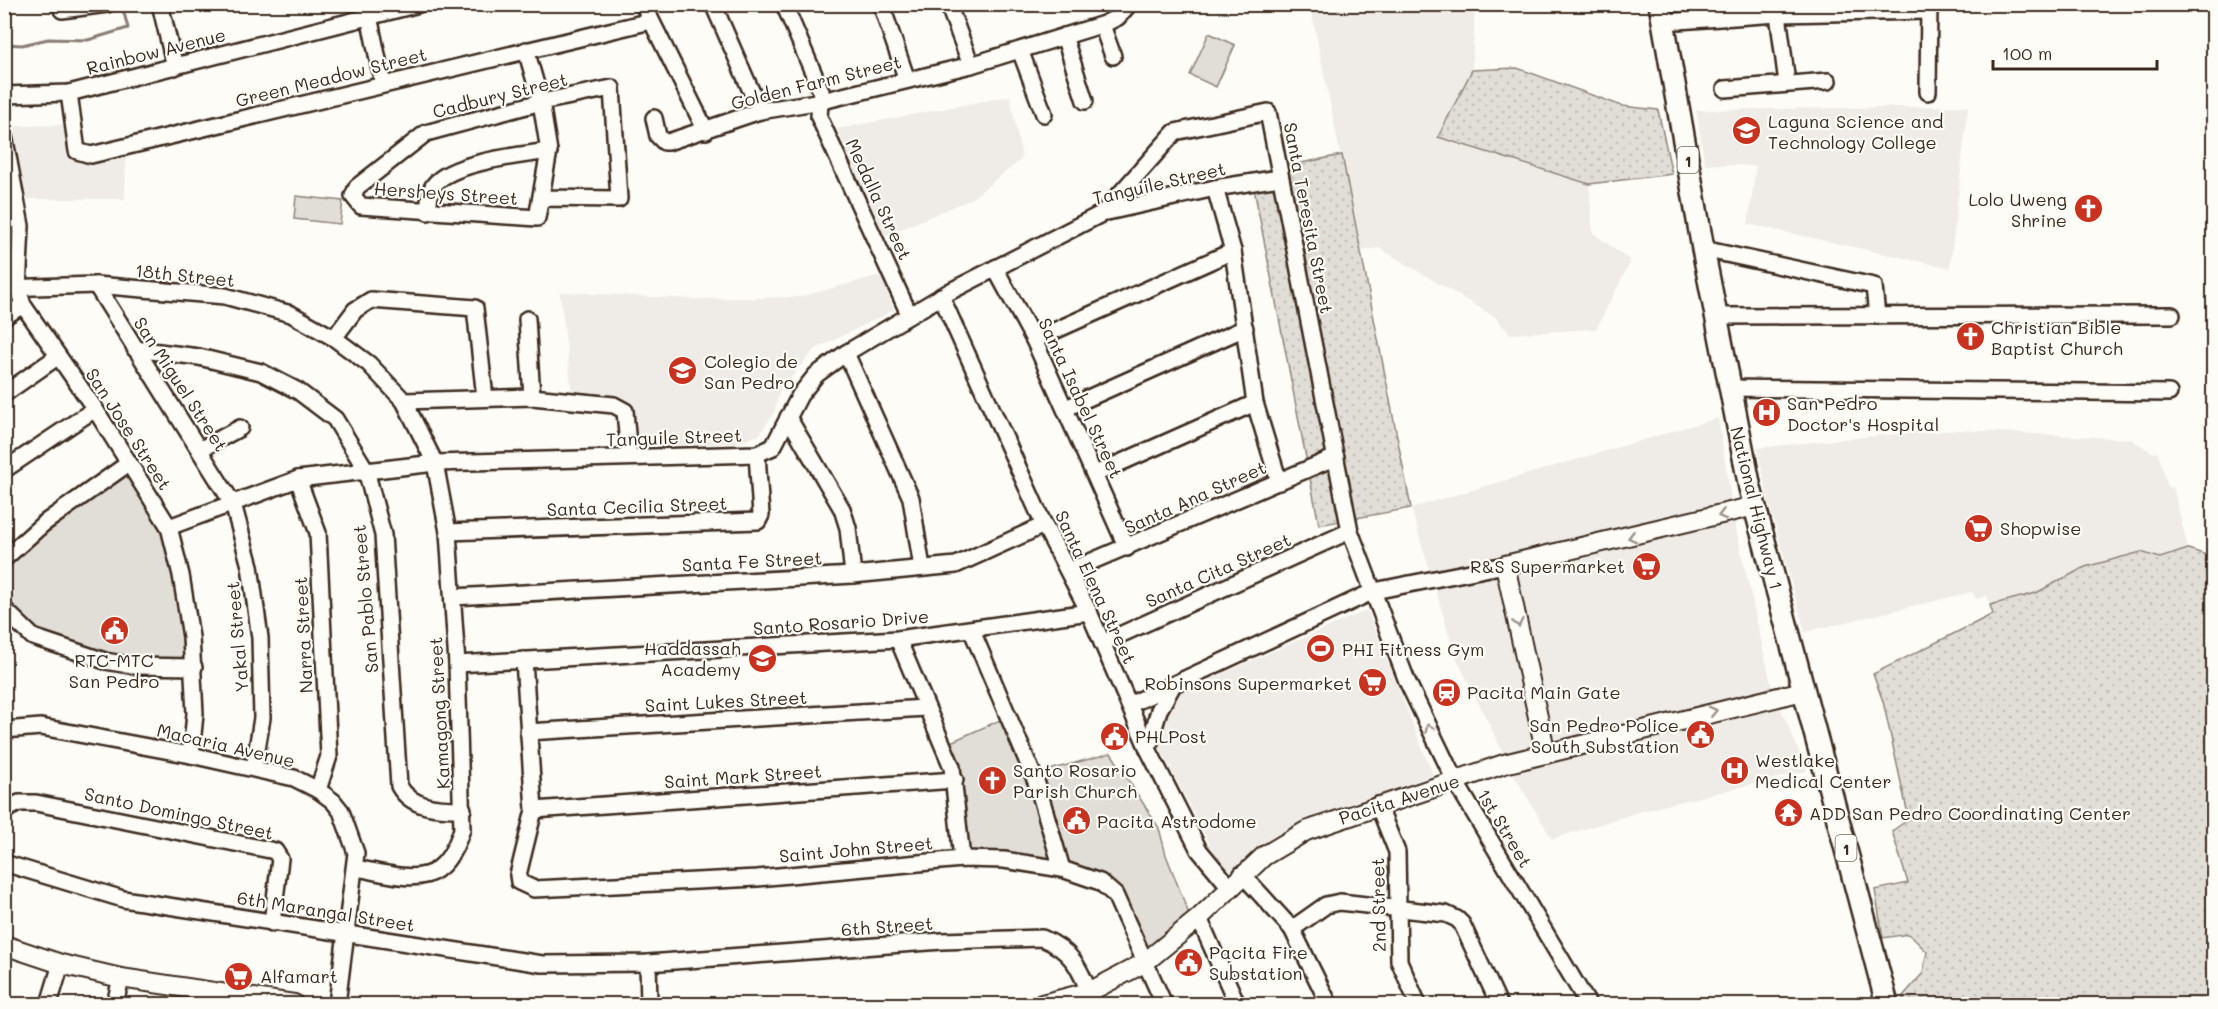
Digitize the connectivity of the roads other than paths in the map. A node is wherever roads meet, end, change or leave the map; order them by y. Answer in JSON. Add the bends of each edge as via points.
{"nodes":[{"id":1,"x":62,"y":4,"type":"edge"},
{"id":2,"x":107,"y":4,"type":"edge"},
{"id":3,"x":160,"y":4,"type":"edge"},
{"id":4,"x":419,"y":4,"type":"edge"},
{"id":5,"x":643,"y":4,"type":"edge"},
{"id":6,"x":712,"y":4,"type":"edge"},
{"id":7,"x":784,"y":4,"type":"edge"},
{"id":8,"x":881,"y":4,"type":"edge"},
{"id":9,"x":948,"y":4,"type":"edge"},
{"id":10,"x":1129,"y":4,"type":"edge"},
{"id":11,"x":1929,"y":8,"type":"edge"},
{"id":12,"x":1662,"y":13,"type":"edge"},
{"id":13,"x":1778,"y":14,"type":"junction"},
{"id":14,"x":369,"y":16,"type":"junction"},
{"id":15,"x":651,"y":21,"type":"junction"},
{"id":16,"x":1102,"y":25,"type":"junction"},
{"id":17,"x":1064,"y":36,"type":"junction"},
{"id":18,"x":526,"y":50,"type":"junction"},
{"id":19,"x":1020,"y":50,"type":"junction"},
{"id":20,"x":1113,"y":56,"type":"dead end"},
{"id":21,"x":971,"y":65,"type":"junction"},
{"id":22,"x":174,"y":67,"type":"junction"},
{"id":23,"x":907,"y":80,"type":"junction"},
{"id":24,"x":1828,"y":81,"type":"dead end"},
{"id":25,"x":1787,"y":83,"type":"junction"},
{"id":26,"x":383,"y":84,"type":"junction"},
{"id":27,"x":1725,"y":89,"type":"dead end"},
{"id":28,"x":1928,"y":92,"type":"dead end"},
{"id":29,"x":69,"y":93,"type":"junction"},
{"id":30,"x":4,"y":95,"type":"edge"},
{"id":31,"x":822,"y":101,"type":"junction"},
{"id":32,"x":1085,"y":101,"type":"dead end"},
{"id":33,"x":541,"y":102,"type":"junction"},
{"id":34,"x":760,"y":111,"type":"junction"},
{"id":35,"x":1044,"y":114,"type":"dead end"},
{"id":36,"x":654,"y":118,"type":"dead end"},
{"id":37,"x":706,"y":131,"type":"junction"},
{"id":38,"x":4,"y":135,"type":"edge"},
{"id":39,"x":549,"y":151,"type":"junction"},
{"id":40,"x":1280,"y":178,"type":"junction"},
{"id":41,"x":1215,"y":188,"type":"junction"},
{"id":42,"x":542,"y":198,"type":"junction"},
{"id":43,"x":354,"y":201,"type":"joint"},
{"id":44,"x":428,"y":212,"type":"junction"},
{"id":45,"x":1103,"y":213,"type":"junction"},
{"id":46,"x":1703,"y":249,"type":"junction"},
{"id":47,"x":1233,"y":251,"type":"junction"},
{"id":48,"x":995,"y":267,"type":"junction"},
{"id":49,"x":96,"y":285,"type":"junction"},
{"id":50,"x":11,"y":289,"type":"edge"},
{"id":51,"x":941,"y":296,"type":"junction"},
{"id":52,"x":23,"y":305,"type":"junction"},
{"id":53,"x":909,"y":314,"type":"junction"},
{"id":54,"x":2172,"y":315,"type":"dead end"},
{"id":55,"x":1717,"y":316,"type":"junction"},
{"id":56,"x":1878,"y":316,"type":"junction"},
{"id":57,"x":4,"y":317,"type":"edge"},
{"id":58,"x":527,"y":319,"type":"dead end"},
{"id":59,"x":1245,"y":328,"type":"junction"},
{"id":60,"x":334,"y":338,"type":"junction"},
{"id":61,"x":1034,"y":340,"type":"junction"},
{"id":62,"x":135,"y":350,"type":"junction"},
{"id":63,"x":846,"y":353,"type":"junction"},
{"id":64,"x":57,"y":357,"type":"junction"},
{"id":65,"x":1730,"y":388,"type":"junction"},
{"id":66,"x":2169,"y":393,"type":"dead end"},
{"id":67,"x":4,"y":394,"type":"edge"},
{"id":68,"x":532,"y":397,"type":"junction"},
{"id":69,"x":485,"y":398,"type":"junction"},
{"id":70,"x":404,"y":401,"type":"junction"},
{"id":71,"x":1255,"y":403,"type":"junction"},
{"id":72,"x":1066,"y":408,"type":"junction"},
{"id":73,"x":95,"y":409,"type":"junction"},
{"id":74,"x":788,"y":417,"type":"junction"},
{"id":75,"x":240,"y":428,"type":"dead end"},
{"id":76,"x":201,"y":449,"type":"junction"},
{"id":77,"x":757,"y":454,"type":"junction"},
{"id":78,"x":1336,"y":457,"type":"junction"},
{"id":79,"x":630,"y":458,"type":"junction"},
{"id":80,"x":129,"y":463,"type":"junction"},
{"id":81,"x":435,"y":463,"type":"junction"},
{"id":82,"x":366,"y":470,"type":"junction"},
{"id":83,"x":4,"y":471,"type":"edge"},
{"id":84,"x":1095,"y":474,"type":"junction"},
{"id":85,"x":298,"y":479,"type":"junction"},
{"id":86,"x":1279,"y":482,"type":"junction"},
{"id":87,"x":233,"y":504,"type":"junction"},
{"id":88,"x":1755,"y":506,"type":"junction"},
{"id":89,"x":1044,"y":525,"type":"junction"},
{"id":90,"x":169,"y":527,"type":"junction"},
{"id":91,"x":1350,"y":531,"type":"junction"},
{"id":92,"x":448,"y":532,"type":"junction"},
{"id":93,"x":1127,"y":548,"type":"junction"},
{"id":94,"x":4,"y":559,"type":"edge"},
{"id":95,"x":1505,"y":565,"type":"junction"},
{"id":96,"x":922,"y":568,"type":"junction"},
{"id":97,"x":1069,"y":571,"type":"junction"},
{"id":98,"x":853,"y":575,"type":"junction"},
{"id":99,"x":1374,"y":591,"type":"junction"},
{"id":100,"x":453,"y":597,"type":"junction"},
{"id":101,"x":4,"y":609,"type":"edge"},
{"id":102,"x":1089,"y":612,"type":"junction"},
{"id":103,"x":972,"y":630,"type":"junction"},
{"id":104,"x":898,"y":639,"type":"junction"},
{"id":105,"x":1102,"y":643,"type":"junction"},
{"id":106,"x":524,"y":660,"type":"junction"},
{"id":107,"x":457,"y":664,"type":"junction"},
{"id":108,"x":194,"y":667,"type":"junction"},
{"id":109,"x":1173,"y":685,"type":"junction"},
{"id":110,"x":1803,"y":691,"type":"junction"},
{"id":111,"x":1129,"y":705,"type":"junction"},
{"id":112,"x":927,"y":708,"type":"junction"},
{"id":113,"x":4,"y":730,"type":"edge"},
{"id":114,"x":528,"y":732,"type":"junction"},
{"id":115,"x":1148,"y":749,"type":"junction"},
{"id":116,"x":1546,"y":754,"type":"junction"},
{"id":117,"x":191,"y":755,"type":"junction"},
{"id":118,"x":254,"y":768,"type":"junction"},
{"id":119,"x":955,"y":780,"type":"junction"},
{"id":120,"x":1455,"y":781,"type":"junction"},
{"id":121,"x":318,"y":790,"type":"junction"},
{"id":122,"x":1377,"y":805,"type":"junction"},
{"id":123,"x":463,"y":809,"type":"junction"},
{"id":124,"x":534,"y":810,"type":"junction"},
{"id":125,"x":4,"y":811,"type":"edge"},
{"id":126,"x":962,"y":859,"type":"junction"},
{"id":127,"x":4,"y":863,"type":"edge"},
{"id":128,"x":356,"y":868,"type":"junction"},
{"id":129,"x":1062,"y":869,"type":"junction"},
{"id":130,"x":1236,"y":880,"type":"junction"},
{"id":131,"x":1399,"y":907,"type":"junction"},
{"id":132,"x":1199,"y":918,"type":"junction"},
{"id":133,"x":272,"y":922,"type":"junction"},
{"id":134,"x":1292,"y":929,"type":"junction"},
{"id":135,"x":347,"y":933,"type":"junction"},
{"id":136,"x":4,"y":945,"type":"edge"},
{"id":137,"x":648,"y":963,"type":"junction"},
{"id":138,"x":1144,"y":963,"type":"junction"},
{"id":139,"x":61,"y":964,"type":"junction"},
{"id":140,"x":121,"y":978,"type":"junction"},
{"id":141,"x":1091,"y":998,"type":"edge"},
{"id":142,"x":49,"y":1005,"type":"edge"},
{"id":143,"x":115,"y":1005,"type":"edge"},
{"id":144,"x":294,"y":1005,"type":"edge"},
{"id":145,"x":337,"y":1005,"type":"edge"},
{"id":146,"x":650,"y":1005,"type":"edge"},
{"id":147,"x":1042,"y":1005,"type":"edge"},
{"id":148,"x":1164,"y":1005,"type":"edge"},
{"id":149,"x":1237,"y":1005,"type":"edge"},
{"id":150,"x":1329,"y":1005,"type":"edge"},
{"id":151,"x":1418,"y":1005,"type":"edge"},
{"id":152,"x":1499,"y":1005,"type":"edge"},
{"id":153,"x":1588,"y":1005,"type":"edge"},
{"id":154,"x":1887,"y":1005,"type":"edge"}],
"edges":[{"from":1,"to":2,"type":"street","via":[[62,10]]},
{"from":3,"to":22,"type":"street"},
{"from":4,"to":14,"type":"street","name":"Rainbow Avenue"},
{"from":5,"to":15,"type":"street"},
{"from":6,"to":34,"type":"street"},
{"from":7,"to":31,"type":"street","name":"Medalla Street"},
{"from":8,"to":23,"type":"street"},
{"from":9,"to":21,"type":"street"},
{"from":10,"to":16,"type":"street","name":"Golden Farm Street","via":[[1118,17]]},
{"from":11,"to":13,"type":"street"},
{"from":11,"to":28,"type":"street"},
{"from":12,"to":13,"type":"street"},
{"from":12,"to":46,"type":"highway","name":"National Highway 1","number":"1"},
{"from":13,"to":25,"type":"street"},
{"from":14,"to":22,"type":"street","name":"Rainbow Avenue"},
{"from":14,"to":26,"type":"street"},
{"from":15,"to":18,"type":"street","name":"Green Meadow Street"},
{"from":15,"to":37,"type":"street"},
{"from":16,"to":17,"type":"street","name":"Golden Farm Street"},
{"from":16,"to":20,"type":"street"},
{"from":17,"to":19,"type":"street","name":"Golden Farm Street"},
{"from":17,"to":32,"type":"street"},
{"from":18,"to":26,"type":"street","name":"Green Meadow Street"},
{"from":18,"to":33,"type":"street"},
{"from":19,"to":21,"type":"street","name":"Golden Farm Street"},
{"from":19,"to":35,"type":"street"},
{"from":21,"to":23,"type":"street","name":"Golden Farm Street"},
{"from":22,"to":29,"type":"street","name":"Rainbow Avenue"},
{"from":23,"to":31,"type":"street","name":"Golden Farm Street"},
{"from":24,"to":25,"type":"street"},
{"from":25,"to":27,"type":"street"},
{"from":26,"to":29,"type":"street","name":"Green Meadow Street","via":[[91,155],[77,151]]},
{"from":29,"to":30,"type":"street","name":"Rainbow Avenue"},
{"from":31,"to":34,"type":"street","name":"Golden Farm Street"},
{"from":31,"to":53,"type":"street","name":"Medalla Street","via":[[819,117]]},
{"from":33,"to":39,"type":"street"},
{"from":33,"to":42,"type":"street","name":"Cadbury Street","via":[[612,88],[619,199]]},
{"from":33,"to":43,"type":"street","name":"Cadbury Street","via":[[426,133],[357,187]]},
{"from":34,"to":37,"type":"street","name":"Golden Farm Street"},
{"from":36,"to":37,"type":"street","name":"Golden Farm Street","via":[[658,136],[664,142]]},
{"from":38,"to":50,"type":"street","name":"San Jose Street","via":[[21,226]]},
{"from":39,"to":42,"type":"street"},
{"from":39,"to":44,"type":"street","via":[[504,158],[442,177],[433,185]]},
{"from":40,"to":41,"type":"street","name":"Tanguile Street"},
{"from":40,"to":45,"type":"street","name":"Santa Teresita Street","via":[[1267,112],[1175,132]]},
{"from":40,"to":78,"type":"street","name":"Santa Teresita Street"},
{"from":41,"to":45,"type":"street","name":"Tanguile Street"},
{"from":41,"to":47,"type":"street"},
{"from":42,"to":44,"type":"street","name":"Hersheys Street","via":[[537,218]]},
{"from":43,"to":44,"type":"street","name":"Hersheys Street","via":[[361,206]]},
{"from":45,"to":48,"type":"street","name":"Tanguile Street"},
{"from":46,"to":55,"type":"highway","name":"National Highway 1","number":"1"},
{"from":46,"to":56,"type":"street","via":[[1874,286]]},
{"from":47,"to":59,"type":"street"},
{"from":47,"to":61,"type":"street"},
{"from":48,"to":51,"type":"street","name":"Tanguile Street"},
{"from":48,"to":61,"type":"street","name":"Santa Isabel Street"},
{"from":49,"to":50,"type":"street","name":"18th Street"},
{"from":49,"to":60,"type":"street","name":"18th Street","via":[[225,296],[291,314]]},
{"from":49,"to":62,"type":"street","name":"San Miguel Street"},
{"from":50,"to":52,"type":"street","name":"San Jose Street"},
{"from":51,"to":53,"type":"street","name":"Tanguile Street"},
{"from":51,"to":89,"type":"street","name":"Santa Elena Street"},
{"from":52,"to":57,"type":"street"},
{"from":52,"to":64,"type":"street","name":"San Jose Street"},
{"from":53,"to":63,"type":"street","name":"Tanguile Street"},
{"from":54,"to":56,"type":"street"},
{"from":55,"to":56,"type":"street"},
{"from":55,"to":65,"type":"highway","name":"National Highway 1","number":"1"},
{"from":58,"to":68,"type":"street"},
{"from":59,"to":71,"type":"street"},
{"from":59,"to":72,"type":"street"},
{"from":60,"to":69,"type":"street","via":[[355,310],[371,300],[475,308]]},
{"from":60,"to":70,"type":"street","name":"18th Street","via":[[369,364]]},
{"from":61,"to":72,"type":"street","name":"Santa Isabel Street"},
{"from":62,"to":76,"type":"street","name":"San Miguel Street"},
{"from":62,"to":82,"type":"street","name":"San Pablo Street","via":[[199,357],[261,372],[298,391],[335,419]]},
{"from":63,"to":74,"type":"street","name":"Tanguile Street","via":[[816,375]]},
{"from":63,"to":96,"type":"street","via":[[911,498]]},
{"from":64,"to":67,"type":"street"},
{"from":64,"to":73,"type":"street","name":"San Jose Street"},
{"from":65,"to":66,"type":"street"},
{"from":65,"to":88,"type":"highway","name":"National Highway 1","number":"1"},
{"from":68,"to":69,"type":"street"},
{"from":68,"to":79,"type":"street","via":[[614,405],[626,411]]},
{"from":69,"to":70,"type":"street"},
{"from":70,"to":81,"type":"street","name":"18th Street"},
{"from":71,"to":84,"type":"street"},
{"from":71,"to":86,"type":"street"},
{"from":72,"to":84,"type":"street","name":"Santa Isabel Street"},
{"from":73,"to":80,"type":"street","name":"San Jose Street"},
{"from":73,"to":83,"type":"street"},
{"from":74,"to":77,"type":"street","name":"Tanguile Street","via":[[772,447]]},
{"from":74,"to":98,"type":"street","via":[[842,509]]},
{"from":75,"to":76,"type":"street"},
{"from":76,"to":87,"type":"street","name":"San Miguel Street"},
{"from":77,"to":79,"type":"street","name":"Tanguile Street"},
{"from":77,"to":92,"type":"street","name":"Santa Cecilia Street","via":[[761,515],[758,521]]},
{"from":78,"to":86,"type":"street","name":"Santa Ana Street"},
{"from":78,"to":91,"type":"street","name":"Santa Teresita Street"},
{"from":79,"to":81,"type":"street","name":"Tanguile Street"},
{"from":80,"to":90,"type":"street","name":"San Jose Street"},
{"from":80,"to":94,"type":"street","via":[[43,524]]},
{"from":81,"to":82,"type":"street","name":"Tanguile Street"},
{"from":81,"to":92,"type":"street","name":"Kamagong Street"},
{"from":82,"to":85,"type":"street","name":"Tanguile Street"},
{"from":82,"to":123,"type":"street","name":"San Pablo Street","via":[[383,535],[399,786],[405,797],[422,806]]},
{"from":84,"to":93,"type":"street","name":"Santa Isabel Street"},
{"from":85,"to":87,"type":"street","name":"Tanguile Street"},
{"from":85,"to":121,"type":"street","name":"Narra Street","via":[[318,533],[329,756]]},
{"from":86,"to":93,"type":"street","name":"Santa Ana Street"},
{"from":87,"to":90,"type":"street","name":"Tanguile Street"},
{"from":87,"to":118,"type":"street","name":"Yakal Street","via":[[250,566],[260,639],[262,718]]},
{"from":88,"to":95,"type":"main road","one_way":true},
{"from":88,"to":110,"type":"highway","name":"National Highway 1","number":"1"},
{"from":89,"to":96,"type":"street","name":"Santa Fe Street","via":[[956,565]]},
{"from":89,"to":97,"type":"street","name":"Santa Elena Street"},
{"from":90,"to":108,"type":"street","name":"San Jose Street","via":[[181,575]]},
{"from":91,"to":99,"type":"street","name":"1st Street"},
{"from":91,"to":105,"type":"street","name":"Santa Cita Street"},
{"from":92,"to":100,"type":"street","name":"Kamagong Street"},
{"from":93,"to":97,"type":"street","name":"Santa Ana Street"},
{"from":95,"to":99,"type":"street"},
{"from":95,"to":116,"type":"main road","one_way":true},
{"from":96,"to":98,"type":"street","name":"Santa Fe Street"},
{"from":97,"to":102,"type":"street","name":"Santa Elena Street"},
{"from":98,"to":100,"type":"street","name":"Santa Fe Street"},
{"from":99,"to":109,"type":"street"},
{"from":120,"to":99,"type":"street","name":"1st Street","one_way":true,"via":[[1407,681]]},
{"from":100,"to":107,"type":"street","name":"Kamagong Street"},
{"from":101,"to":108,"type":"street","via":[[33,637],[105,661]]},
{"from":102,"to":103,"type":"street","name":"Santo Rosario Drive"},
{"from":102,"to":105,"type":"street","name":"Santa Elena Street"},
{"from":103,"to":104,"type":"street","name":"Santo Rosario Drive"},
{"from":103,"to":129,"type":"street","via":[[1037,784]]},
{"from":104,"to":106,"type":"street","name":"Santo Rosario Drive"},
{"from":104,"to":112,"type":"street"},
{"from":105,"to":111,"type":"street","name":"Santa Elena Street"},
{"from":106,"to":107,"type":"street","name":"Santo Rosario Drive"},
{"from":106,"to":114,"type":"street"},
{"from":107,"to":123,"type":"street","name":"Kamagong Street"},
{"from":108,"to":117,"type":"street","name":"San Jose Street"},
{"from":109,"to":111,"type":"street"},
{"from":109,"to":115,"type":"street","via":[[1159,710]]},
{"from":116,"to":110,"type":"main road","name":"Pacita Avenue","one_way":true},
{"from":110,"to":154,"type":"highway","name":"National Highway 1","number":"1"},
{"from":111,"to":115,"type":"street","name":"Santa Elena Street"},
{"from":112,"to":114,"type":"street","name":"Saint Lukes Street"},
{"from":112,"to":119,"type":"street"},
{"from":113,"to":117,"type":"street","name":"Macaria Avenue","via":[[41,727]]},
{"from":114,"to":124,"type":"street"},
{"from":115,"to":130,"type":"street","name":"Santa Elena Street","via":[[1199,850]]},
{"from":116,"to":120,"type":"main road","name":"Pacita Avenue"},
{"from":117,"to":118,"type":"street","name":"Macaria Avenue"},
{"from":118,"to":121,"type":"street","name":"Macaria Avenue","via":[[294,778]]},
{"from":119,"to":124,"type":"street","name":"Saint Mark Street"},
{"from":119,"to":126,"type":"street"},
{"from":120,"to":122,"type":"main road","name":"Pacita Avenue"},
{"from":120,"to":153,"type":"street","name":"1st Street"},
{"from":121,"to":128,"type":"street","name":"Macaria Avenue","via":[[341,811],[352,836]]},
{"from":122,"to":130,"type":"main road","name":"Pacita Avenue","via":[[1295,837]]},
{"from":122,"to":131,"type":"street","name":"2nd Street","via":[[1397,852]]},
{"from":123,"to":128,"type":"street","name":"Kamagong Street","via":[[456,849],[444,866],[427,876],[399,876]]},
{"from":124,"to":126,"type":"street","name":"Saint John Street","via":[[518,875],[519,882],[534,889],[757,878]]},
{"from":125,"to":133,"type":"street","name":"Santo Domingo Street","via":[[19,803],[36,803],[275,851],[280,859]]},
{"from":126,"to":129,"type":"street","name":"Saint John Street","via":[[1004,860]]},
{"from":127,"to":133,"type":"street","name":"6th Marangal Street","via":[[114,897]]},
{"from":128,"to":135,"type":"street","name":"Macaria Avenue"},
{"from":129,"to":138,"type":"street","name":"Saint John Street","via":[[1108,886],[1125,913]]},
{"from":130,"to":132,"type":"main road","name":"Pacita Avenue"},
{"from":130,"to":134,"type":"street","name":"Santa Elena Street"},
{"from":131,"to":134,"type":"street","via":[[1340,902],[1326,905]]},
{"from":131,"to":151,"type":"street","name":"2nd Street","via":[[1399,961]]},
{"from":131,"to":152,"type":"street","via":[[1446,914],[1462,924]]},
{"from":132,"to":138,"type":"main road","name":"Pacita Avenue"},
{"from":132,"to":149,"type":"street"},
{"from":133,"to":135,"type":"street","name":"6th Marangal Street"},
{"from":134,"to":150,"type":"street","name":"Santa Elena Street"},
{"from":135,"to":137,"type":"street","name":"6th Marangal Street","via":[[542,964]]},
{"from":135,"to":145,"type":"street","name":"Macaria Avenue"},
{"from":136,"to":139,"type":"main road"},
{"from":137,"to":141,"type":"street","name":"6th Street","via":[[1042,938],[1067,952]]},
{"from":137,"to":146,"type":"street"},
{"from":138,"to":141,"type":"main road","name":"Pacita Avenue"},
{"from":138,"to":148,"type":"street","name":"Saint John Street"},
{"from":139,"to":140,"type":"main road"},
{"from":139,"to":142,"type":"street"},
{"from":140,"to":143,"type":"street"},
{"from":140,"to":144,"type":"main road"},
{"from":141,"to":147,"type":"main road","name":"Pacita Avenue"}]}
